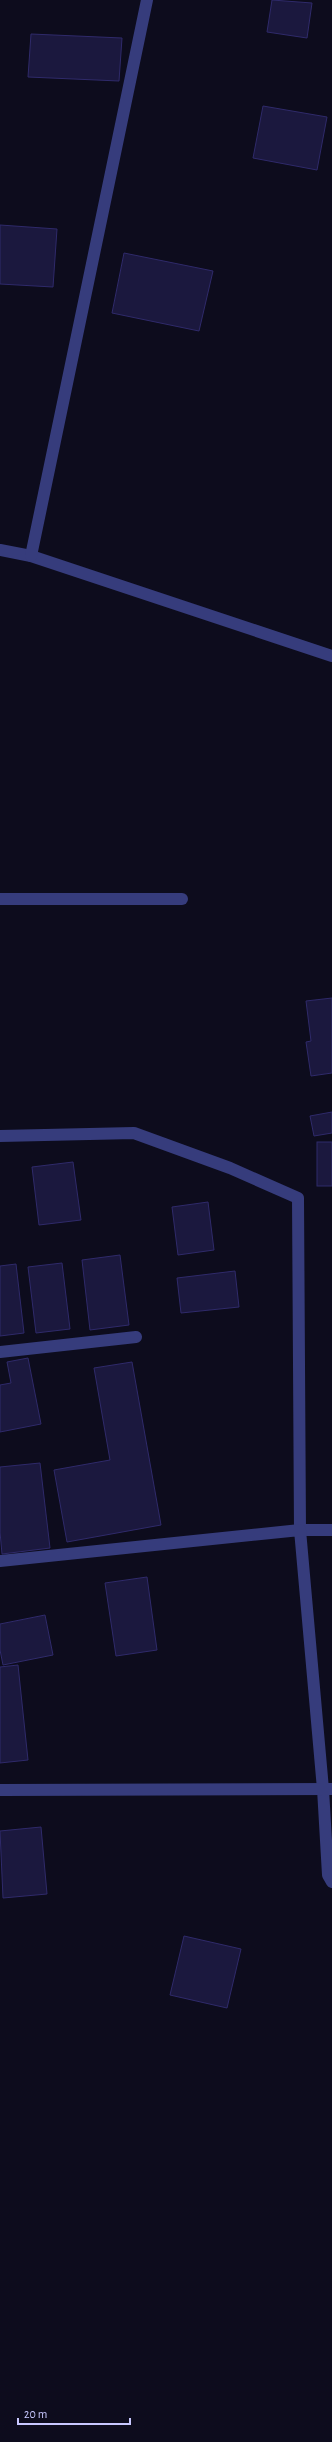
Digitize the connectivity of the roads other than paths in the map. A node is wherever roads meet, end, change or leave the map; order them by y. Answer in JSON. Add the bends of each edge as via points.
{"nodes":[{"id":1,"x":146,"y":0,"type":"edge"},
{"id":2,"x":0,"y":550,"type":"edge"},
{"id":3,"x":31,"y":556,"type":"junction"},
{"id":4,"x":332,"y":656,"type":"edge"},
{"id":5,"x":0,"y":899,"type":"edge"},
{"id":6,"x":182,"y":899,"type":"dead end"},
{"id":7,"x":0,"y":1136,"type":"edge"},
{"id":8,"x":136,"y":1337,"type":"dead end"},
{"id":9,"x":0,"y":1352,"type":"edge"},
{"id":10,"x":300,"y":1530,"type":"junction"},
{"id":11,"x":332,"y":1530,"type":"edge"},
{"id":12,"x":0,"y":1561,"type":"edge"},
{"id":13,"x":328,"y":1789,"type":"edge"},
{"id":14,"x":0,"y":1790,"type":"edge"},
{"id":15,"x":332,"y":1882,"type":"edge"}],
"edges":[{"from":1,"to":3,"type":"street"},
{"from":2,"to":3,"type":"street"},
{"from":3,"to":4,"type":"street"},
{"from":5,"to":6,"type":"street"},
{"from":7,"to":10,"type":"street","via":[[134,1133],[230,1168],[298,1198]]},
{"from":8,"to":9,"type":"street"},
{"from":10,"to":11,"type":"street"},
{"from":10,"to":12,"type":"street"},
{"from":10,"to":13,"type":"street"},
{"from":13,"to":14,"type":"street"},
{"from":13,"to":15,"type":"street","via":[[328,1875]]}]}
